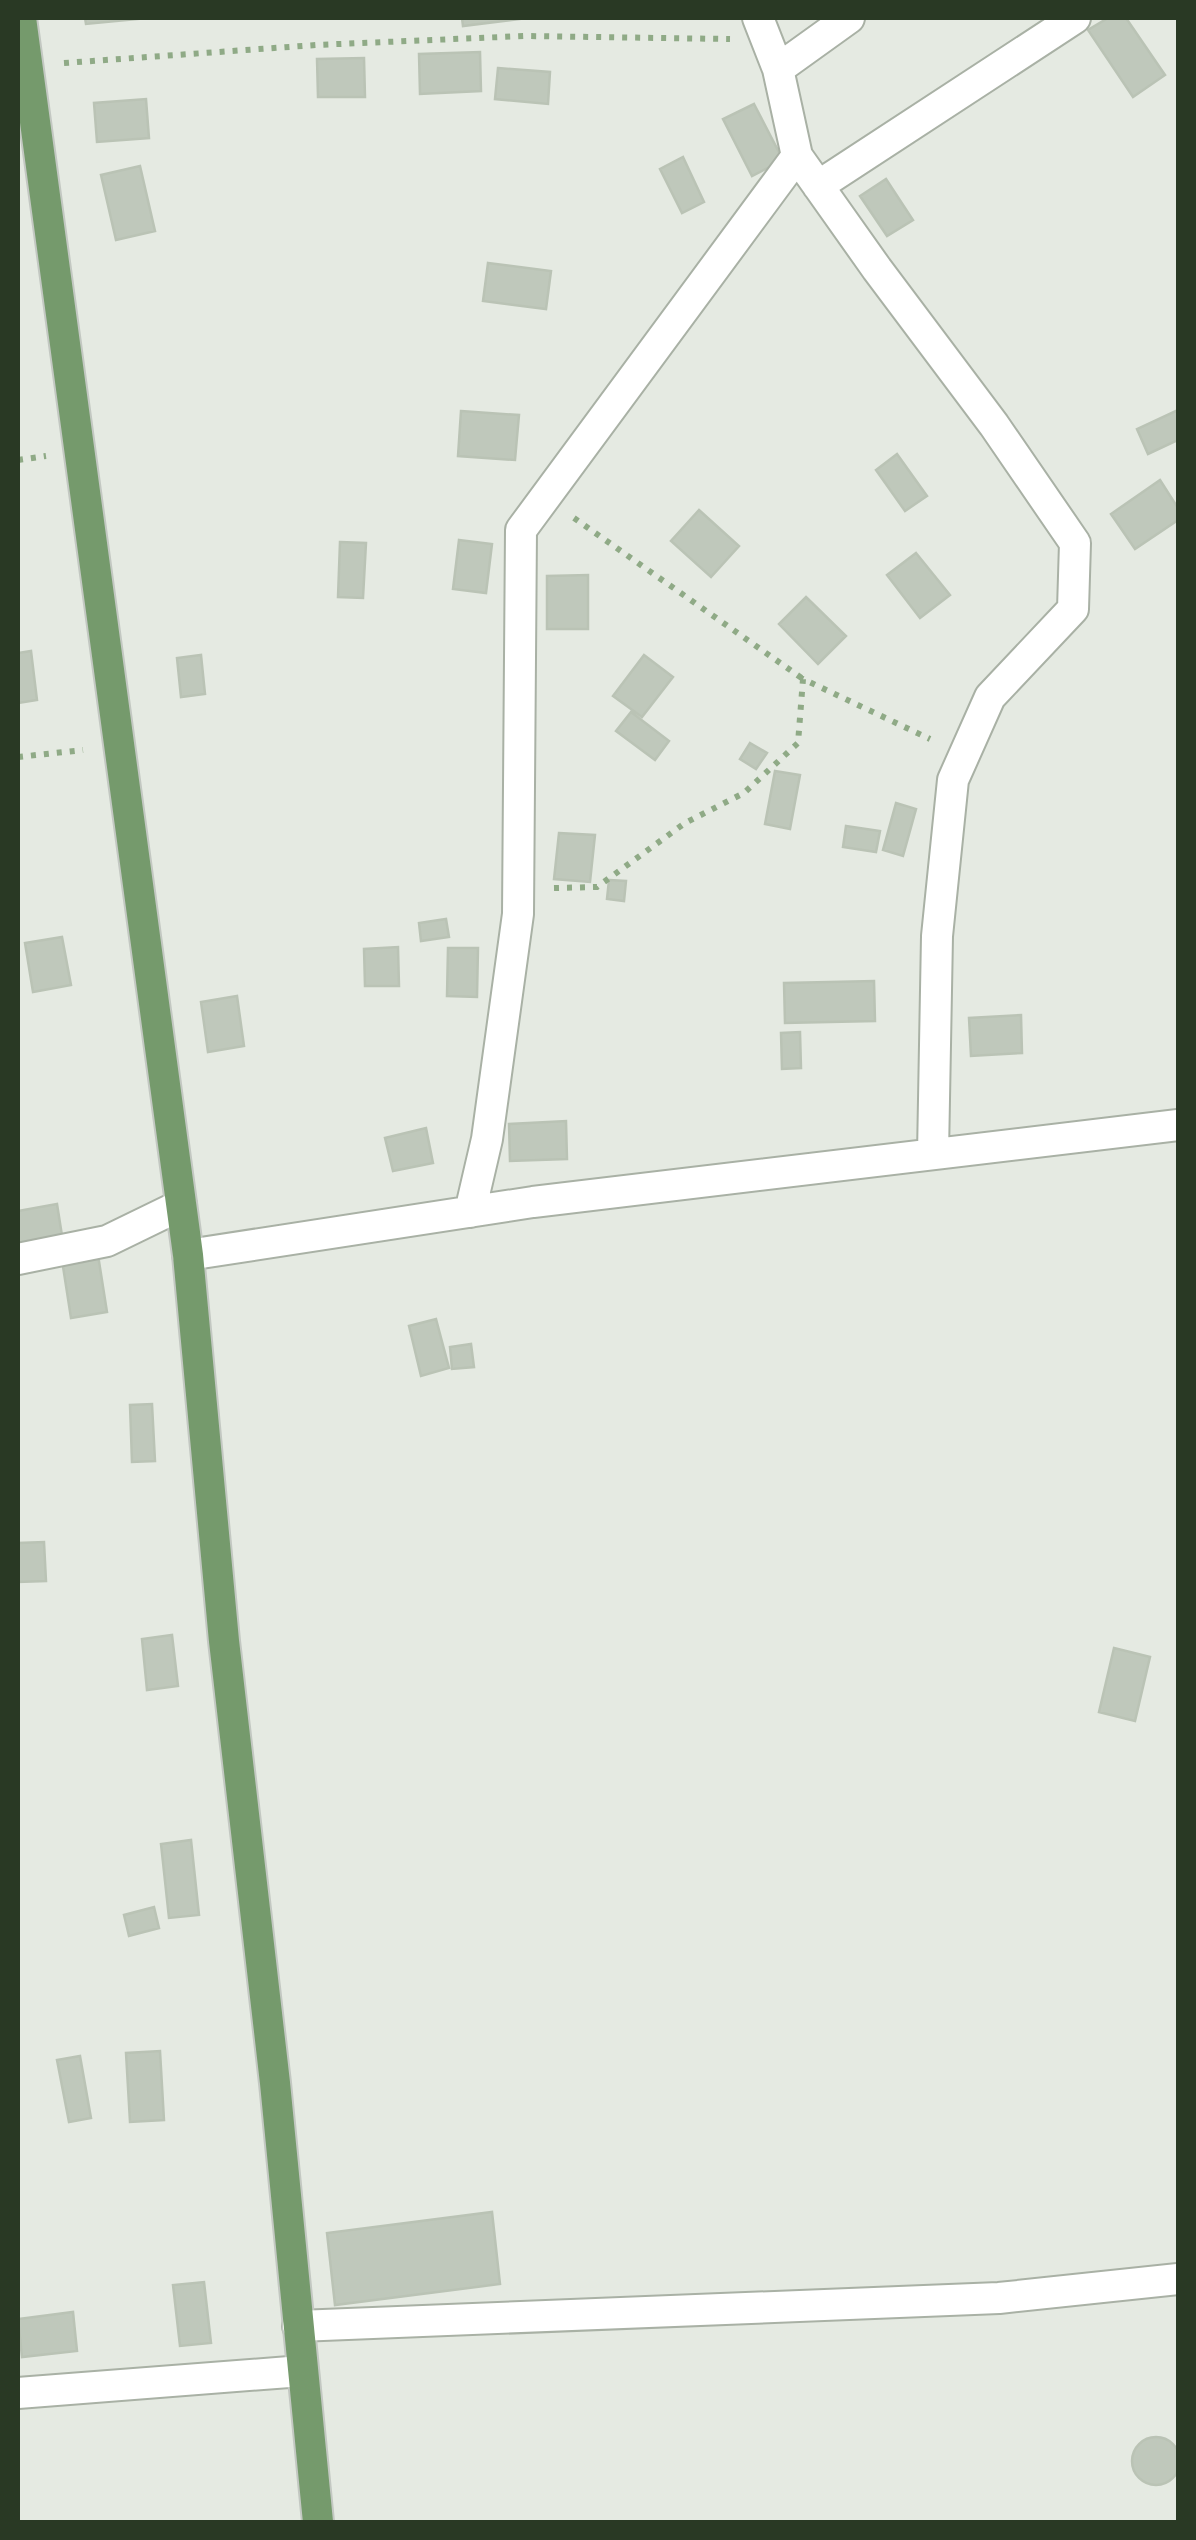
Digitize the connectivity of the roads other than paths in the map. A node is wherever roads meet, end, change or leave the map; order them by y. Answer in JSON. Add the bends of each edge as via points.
{"nodes":[{"id":1,"x":21,"y":18,"type":"edge"},
{"id":2,"x":849,"y":18,"type":"edge"},
{"id":3,"x":1055,"y":23,"type":"edge"},
{"id":4,"x":763,"y":29,"type":"edge"},
{"id":5,"x":778,"y":69,"type":"junction"},
{"id":6,"x":797,"y":156,"type":"junction"},
{"id":7,"x":818,"y":186,"type":"junction"},
{"id":8,"x":1178,"y":1124,"type":"edge"},
{"id":9,"x":933,"y":1154,"type":"junction"},
{"id":10,"x":181,"y":1205,"type":"junction"},
{"id":11,"x":470,"y":1212,"type":"junction"},
{"id":12,"x":188,"y":1254,"type":"junction"},
{"id":13,"x":18,"y":1259,"type":"edge"},
{"id":14,"x":1178,"y":2279,"type":"edge"},
{"id":15,"x":298,"y":2326,"type":"junction"},
{"id":16,"x":302,"y":2372,"type":"junction"},
{"id":17,"x":18,"y":2392,"type":"edge"},
{"id":18,"x":318,"y":2522,"type":"edge"}],
"edges":[{"from":1,"to":10,"type":"main road"},
{"from":2,"to":5,"type":"street"},
{"from":3,"to":7,"type":"street"},
{"from":4,"to":5,"type":"street"},
{"from":5,"to":6,"type":"street"},
{"from":6,"to":7,"type":"street"},
{"from":6,"to":11,"type":"street","via":[[520,530],[518,914],[488,1139]]},
{"from":7,"to":9,"type":"street","via":[[1075,544],[1073,609],[990,697],[952,780],[937,936]]},
{"from":8,"to":9,"type":"street"},
{"from":9,"to":11,"type":"street"},
{"from":10,"to":12,"type":"main road"},
{"from":10,"to":13,"type":"street","via":[[107,1241]]},
{"from":11,"to":12,"type":"street"},
{"from":12,"to":15,"type":"main road"},
{"from":14,"to":15,"type":"street","via":[[999,2298]]},
{"from":15,"to":16,"type":"main road"},
{"from":16,"to":17,"type":"street"},
{"from":16,"to":18,"type":"main road"}]}
